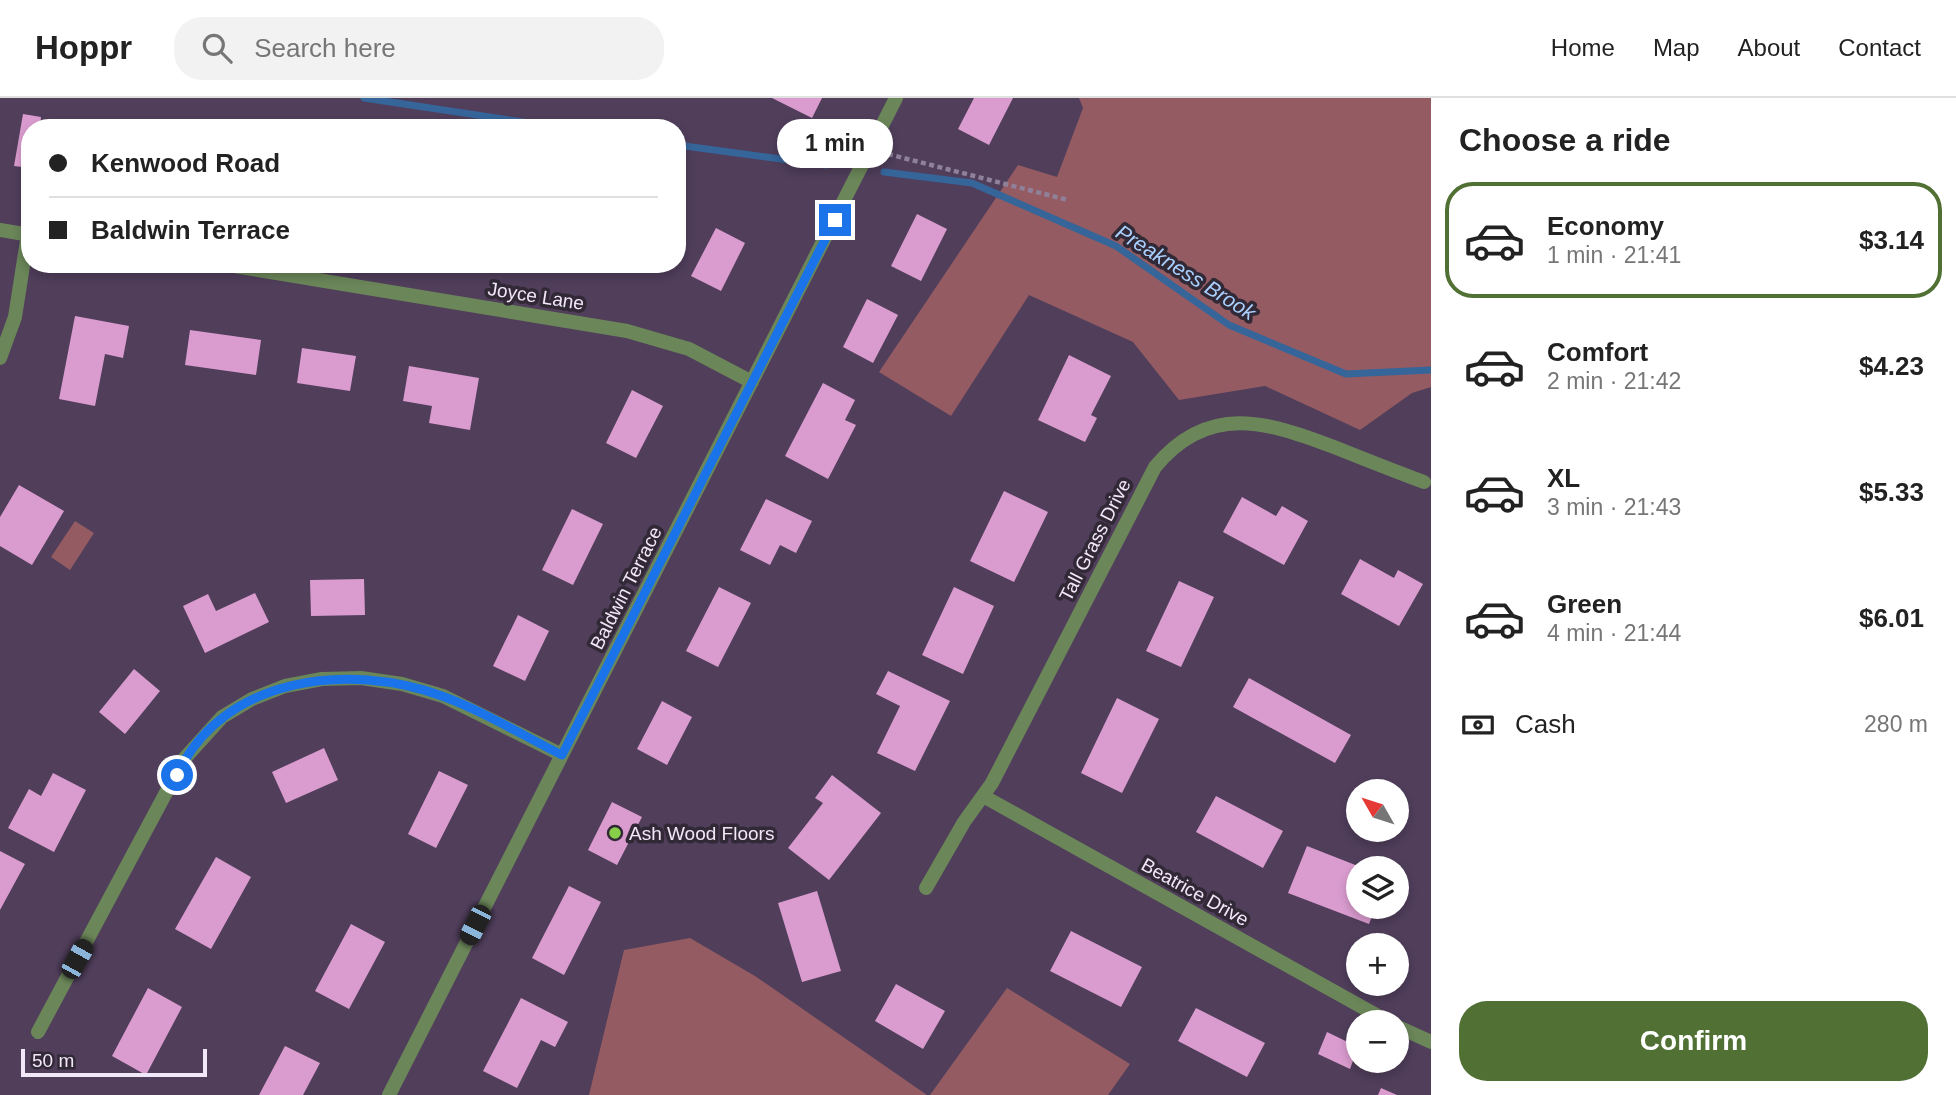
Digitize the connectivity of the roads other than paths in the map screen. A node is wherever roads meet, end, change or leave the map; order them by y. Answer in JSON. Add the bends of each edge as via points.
{"nodes":[{"id":1,"x":896,"y":98,"type":"edge"},
{"id":2,"x":0,"y":230,"type":"edge"},
{"id":3,"x":21,"y":233,"type":"edge"},
{"id":4,"x":22,"y":273,"type":"edge"},
{"id":5,"x":276,"y":273,"type":"edge"},
{"id":6,"x":0,"y":358,"type":"edge"},
{"id":7,"x":752,"y":382,"type":"junction"},
{"id":8,"x":1424,"y":482,"type":"dead end"},
{"id":9,"x":562,"y":755,"type":"junction"},
{"id":10,"x":982,"y":796,"type":"junction"},
{"id":11,"x":926,"y":888,"type":"dead end"},
{"id":12,"x":1367,"y":1010,"type":"edge"},
{"id":13,"x":38,"y":1032,"type":"dead end"},
{"id":14,"x":1409,"y":1032,"type":"edge"},
{"id":15,"x":1431,"y":1042,"type":"edge"},
{"id":16,"x":389,"y":1095,"type":"edge"}],
"edges":[{"from":1,"to":7,"type":"street","name":"Baldwin Terrace"},
{"from":2,"to":3,"type":"street"},
{"from":4,"to":6,"type":"street","via":[[15,317]]},
{"from":5,"to":7,"type":"street","name":"Joyce Lane","via":[[627,331],[689,349]]},
{"from":7,"to":9,"type":"street","name":"Baldwin Terrace"},
{"from":8,"to":10,"type":"street","name":"Tall Grass Drive","via":[[1281,426],[1215,425],[1171,448],[1155,467]]},
{"from":9,"to":13,"type":"street","via":[[443,696],[402,684],[322,679],[251,699],[222,717],[184,759]]},
{"from":9,"to":16,"type":"street","name":"Baldwin Terrace"},
{"from":10,"to":11,"type":"street","name":"Tall Grass Drive"},
{"from":10,"to":12,"type":"street","name":"Beatrice Drive"},
{"from":14,"to":15,"type":"street"}]}
